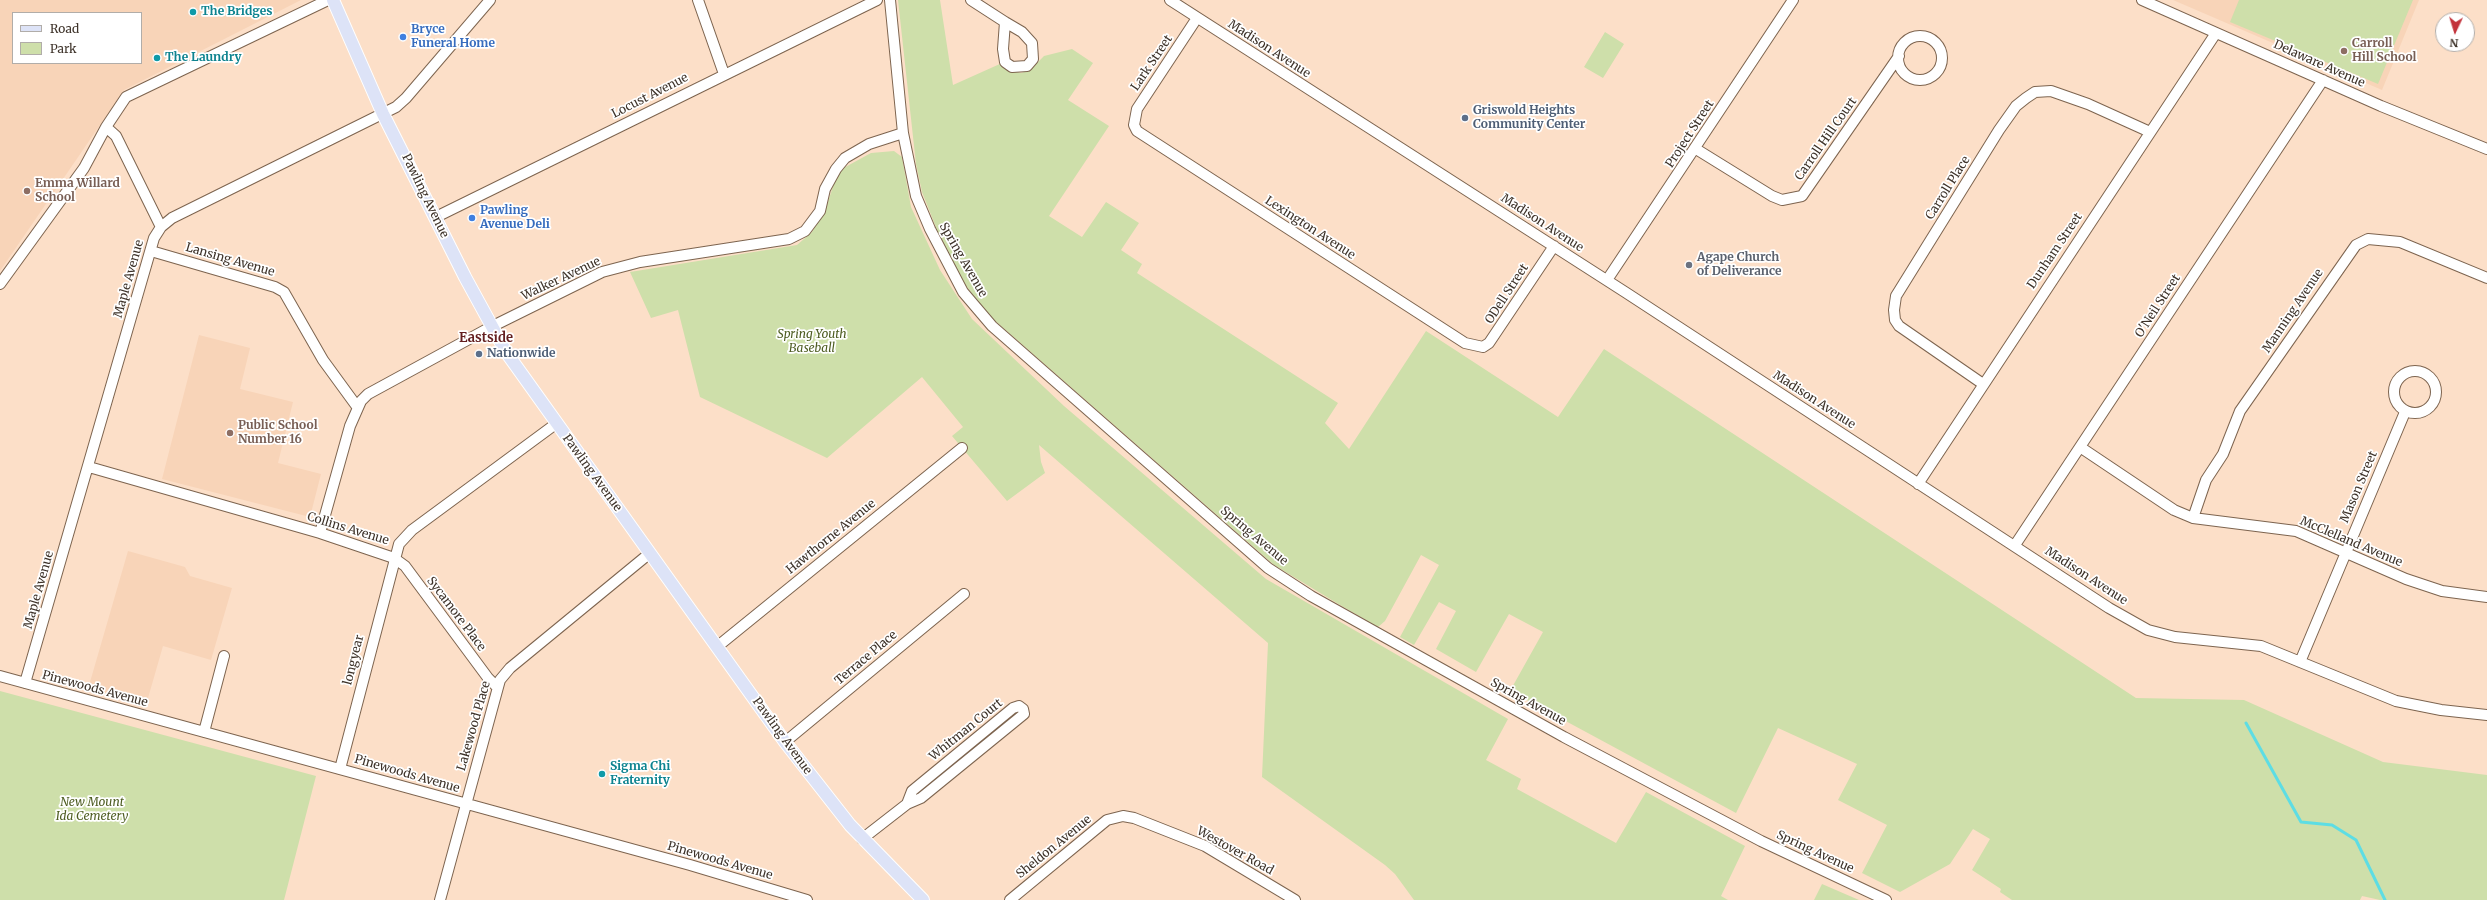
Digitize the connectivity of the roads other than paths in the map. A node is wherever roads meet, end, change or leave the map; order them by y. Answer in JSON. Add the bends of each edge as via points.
{"nodes":[{"id":1,"x":328,"y":0,"type":"edge"},
{"id":2,"x":333,"y":0,"type":"edge"},
{"id":3,"x":490,"y":0,"type":"edge"},
{"id":4,"x":698,"y":0,"type":"edge"},
{"id":5,"x":876,"y":0,"type":"edge"},
{"id":6,"x":890,"y":0,"type":"edge"},
{"id":7,"x":971,"y":0,"type":"edge"},
{"id":8,"x":1170,"y":0,"type":"edge"},
{"id":9,"x":1793,"y":0,"type":"edge"},
{"id":10,"x":2142,"y":0,"type":"edge"},
{"id":11,"x":1197,"y":18,"type":"junction"},
{"id":12,"x":1005,"y":22,"type":"dead end"},
{"id":13,"x":2216,"y":33,"type":"junction"},
{"id":14,"x":1899,"y":56,"type":"junction"},
{"id":15,"x":724,"y":74,"type":"junction"},
{"id":16,"x":2323,"y":80,"type":"junction"},
{"id":17,"x":383,"y":114,"type":"junction"},
{"id":18,"x":1134,"y":125,"type":"joint"},
{"id":19,"x":106,"y":128,"type":"junction"},
{"id":20,"x":2150,"y":132,"type":"junction"},
{"id":21,"x":903,"y":133,"type":"junction"},
{"id":22,"x":1696,"y":149,"type":"junction"},
{"id":23,"x":2487,"y":149,"type":"edge"},
{"id":24,"x":436,"y":217,"type":"junction"},
{"id":25,"x":161,"y":227,"type":"junction"},
{"id":26,"x":1554,"y":246,"type":"junction"},
{"id":27,"x":151,"y":251,"type":"junction"},
{"id":28,"x":2487,"y":278,"type":"edge"},
{"id":29,"x":1607,"y":280,"type":"junction"},
{"id":30,"x":0,"y":284,"type":"edge"},
{"id":31,"x":491,"y":327,"type":"junction"},
{"id":32,"x":1477,"y":346,"type":"joint"},
{"id":33,"x":1983,"y":384,"type":"junction"},
{"id":34,"x":358,"y":408,"type":"junction"},
{"id":35,"x":2406,"y":412,"type":"junction"},
{"id":36,"x":557,"y":423,"type":"junction"},
{"id":37,"x":2080,"y":447,"type":"junction"},
{"id":38,"x":962,"y":448,"type":"dead end"},
{"id":39,"x":89,"y":467,"type":"junction"},
{"id":40,"x":1918,"y":484,"type":"junction"},
{"id":41,"x":2193,"y":518,"type":"junction"},
{"id":42,"x":320,"y":533,"type":"junction"},
{"id":43,"x":2015,"y":545,"type":"junction"},
{"id":44,"x":650,"y":553,"type":"junction"},
{"id":45,"x":2346,"y":553,"type":"junction"},
{"id":46,"x":394,"y":558,"type":"junction"},
{"id":47,"x":964,"y":594,"type":"dead end"},
{"id":48,"x":2487,"y":597,"type":"edge"},
{"id":49,"x":718,"y":646,"type":"junction"},
{"id":50,"x":224,"y":656,"type":"dead end"},
{"id":51,"x":2300,"y":662,"type":"junction"},
{"id":52,"x":0,"y":676,"type":"edge"},
{"id":53,"x":25,"y":683,"type":"junction"},
{"id":54,"x":497,"y":686,"type":"junction"},
{"id":55,"x":2487,"y":715,"type":"edge"},
{"id":56,"x":204,"y":732,"type":"junction"},
{"id":57,"x":785,"y":742,"type":"junction"},
{"id":58,"x":340,"y":769,"type":"junction"},
{"id":59,"x":466,"y":804,"type":"junction"},
{"id":60,"x":907,"y":804,"type":"junction"},
{"id":61,"x":1116,"y":817,"type":"joint"},
{"id":62,"x":862,"y":839,"type":"junction"},
{"id":63,"x":440,"y":900,"type":"edge"},
{"id":64,"x":807,"y":900,"type":"edge"},
{"id":65,"x":923,"y":900,"type":"edge"},
{"id":66,"x":1010,"y":900,"type":"edge"},
{"id":67,"x":1295,"y":900,"type":"edge"},
{"id":68,"x":1886,"y":900,"type":"edge"}],
"edges":[{"from":1,"to":19,"type":"street","via":[[126,97]]},
{"from":2,"to":17,"type":"main road","name":"Pawling Avenue"},
{"from":3,"to":17,"type":"street","name":"Maple Avenue","via":[[406,98]]},
{"from":4,"to":15,"type":"street"},
{"from":5,"to":15,"type":"street","name":"Locust Avenue"},
{"from":6,"to":21,"type":"street","name":"Spring Avenue"},
{"from":7,"to":12,"type":"street"},
{"from":8,"to":11,"type":"street","name":"Madison Avenue"},
{"from":9,"to":22,"type":"street","name":"Project Street"},
{"from":10,"to":13,"type":"street","name":"Delaware Avenue"},
{"from":11,"to":18,"type":"street","name":"Lark Street","via":[[1137,109]]},
{"from":11,"to":26,"type":"street","name":"Madison Avenue"},
{"from":13,"to":16,"type":"street","name":"Delaware Avenue"},
{"from":13,"to":20,"type":"street","name":"Dunham Street"},
{"from":14,"to":14,"type":"street","name":"Carroll Hill Court","via":[[1904,43],[1916,36],[1924,36],[1936,43],[1942,55],[1942,63],[1934,75],[1921,80],[1914,79],[1902,70]]},
{"from":14,"to":22,"type":"street","name":"Carroll Hill Court","via":[[1802,196],[1787,200],[1772,196]]},
{"from":15,"to":24,"type":"street","name":"Locust Avenue"},
{"from":16,"to":23,"type":"street","name":"Delaware Avenue"},
{"from":16,"to":37,"type":"street","name":"O'Neil Street"},
{"from":17,"to":24,"type":"main road","name":"Pawling Avenue"},
{"from":17,"to":25,"type":"street","name":"Maple Avenue","via":[[172,218]]},
{"from":18,"to":32,"type":"street","name":"Lexington Avenue","via":[[1143,136],[1465,342]]},
{"from":19,"to":25,"type":"street","via":[[116,136]]},
{"from":19,"to":30,"type":"street","via":[[84,168]]},
{"from":20,"to":33,"type":"street","name":"Dunham Street"},
{"from":20,"to":33,"type":"street","name":"Carroll Place","via":[[2088,104],[2051,91],[2035,92],[2026,98],[2016,106],[1999,130],[1896,296],[1894,310],[1895,320],[1899,326]]},
{"from":21,"to":31,"type":"street","name":"Walker Avenue","via":[[869,144],[845,158],[836,168],[825,190],[820,211],[805,231],[789,239],[640,262],[602,272]]},
{"from":21,"to":68,"type":"street","name":"Spring Avenue","via":[[916,196],[927,223],[963,292],[977,310],[992,326],[1268,568],[1311,596],[1564,737],[1761,841]]},
{"from":22,"to":29,"type":"street","name":"Project Street"},
{"from":24,"to":31,"type":"main road","name":"Pawling Avenue"},
{"from":25,"to":27,"type":"street","name":"Maple Avenue","via":[[154,238]]},
{"from":26,"to":29,"type":"street","name":"Madison Avenue"},
{"from":26,"to":32,"type":"street","name":"ODell Street","via":[[1496,336],[1483,347]]},
{"from":27,"to":34,"type":"street","name":"Lansing Avenue","via":[[275,287],[284,292],[323,360]]},
{"from":27,"to":39,"type":"street","name":"Maple Avenue"},
{"from":28,"to":41,"type":"street","name":"Manning Avenue","via":[[2400,242],[2368,239],[2356,245],[2240,411],[2223,454],[2206,480]]},
{"from":29,"to":40,"type":"street","name":"Madison Avenue"},
{"from":31,"to":34,"type":"street","name":"Walker Avenue","via":[[368,394]]},
{"from":31,"to":36,"type":"main road","name":"Pawling Avenue"},
{"from":33,"to":40,"type":"street","name":"Dunham Street"},
{"from":34,"to":42,"type":"street","name":"Walker Avenue","via":[[350,426]]},
{"from":35,"to":35,"type":"street","via":[[2413,414],[2427,410],[2436,398],[2434,383],[2424,372],[2410,371],[2399,377],[2395,383],[2393,396],[2400,408]]},
{"from":35,"to":45,"type":"street","name":"Mason Street"},
{"from":36,"to":44,"type":"main road","name":"Pawling Avenue"},
{"from":36,"to":46,"type":"street","name":"Collins Avenue","via":[[412,530],[399,544]]},
{"from":37,"to":41,"type":"street","name":"McClelland Avenue","via":[[2174,510]]},
{"from":37,"to":43,"type":"street","name":"O'Neil Street"},
{"from":38,"to":49,"type":"street","name":"Hawthorne Avenue"},
{"from":39,"to":42,"type":"street","name":"Collins Avenue"},
{"from":39,"to":53,"type":"street","name":"Maple Avenue"},
{"from":40,"to":43,"type":"street","name":"Madison Avenue"},
{"from":41,"to":45,"type":"street","name":"McClelland Avenue","via":[[2296,531]]},
{"from":42,"to":46,"type":"street","name":"Collins Avenue"},
{"from":43,"to":51,"type":"street","name":"Madison Avenue","via":[[2109,608],[2148,630],[2175,637],[2261,646]]},
{"from":44,"to":49,"type":"main road","name":"Pawling Avenue"},
{"from":44,"to":54,"type":"street","name":"Lakewood Place","via":[[510,668]]},
{"from":45,"to":48,"type":"street","name":"McClelland Avenue","via":[[2425,586]]},
{"from":45,"to":51,"type":"street","name":"Mason Street"},
{"from":46,"to":54,"type":"street","name":"Sycamore Place","via":[[405,566],[488,678]]},
{"from":46,"to":58,"type":"street","name":"longyear"},
{"from":47,"to":57,"type":"street","name":"Terrace Place"},
{"from":49,"to":57,"type":"main road","name":"Pawling Avenue"},
{"from":50,"to":56,"type":"street"},
{"from":51,"to":55,"type":"street","name":"Madison Avenue","via":[[2396,701],[2441,710]]},
{"from":52,"to":53,"type":"street","name":"Pinewoods Avenue"},
{"from":53,"to":56,"type":"street","name":"Pinewoods Avenue"},
{"from":54,"to":59,"type":"street","name":"Lakewood Place"},
{"from":56,"to":58,"type":"street","name":"Pinewoods Avenue"},
{"from":57,"to":62,"type":"main road","name":"Pawling Avenue"},
{"from":58,"to":59,"type":"street","name":"Pinewoods Avenue"},
{"from":59,"to":63,"type":"street","name":"Lakewood Place"},
{"from":59,"to":64,"type":"street","name":"Pinewoods Avenue"},
{"from":60,"to":60,"type":"street","name":"Whitman Court","via":[[921,798],[1024,714],[1023,708],[1013,708],[912,791]]},
{"from":60,"to":62,"type":"street","name":"Whitman Court"},
{"from":61,"to":66,"type":"street","name":"Sheldon Avenue","via":[[1101,824]]},
{"from":61,"to":67,"type":"street","name":"Westover Road","via":[[1134,818],[1205,846]]},
{"from":62,"to":65,"type":"main road","name":"Pawling Avenue"}]}
